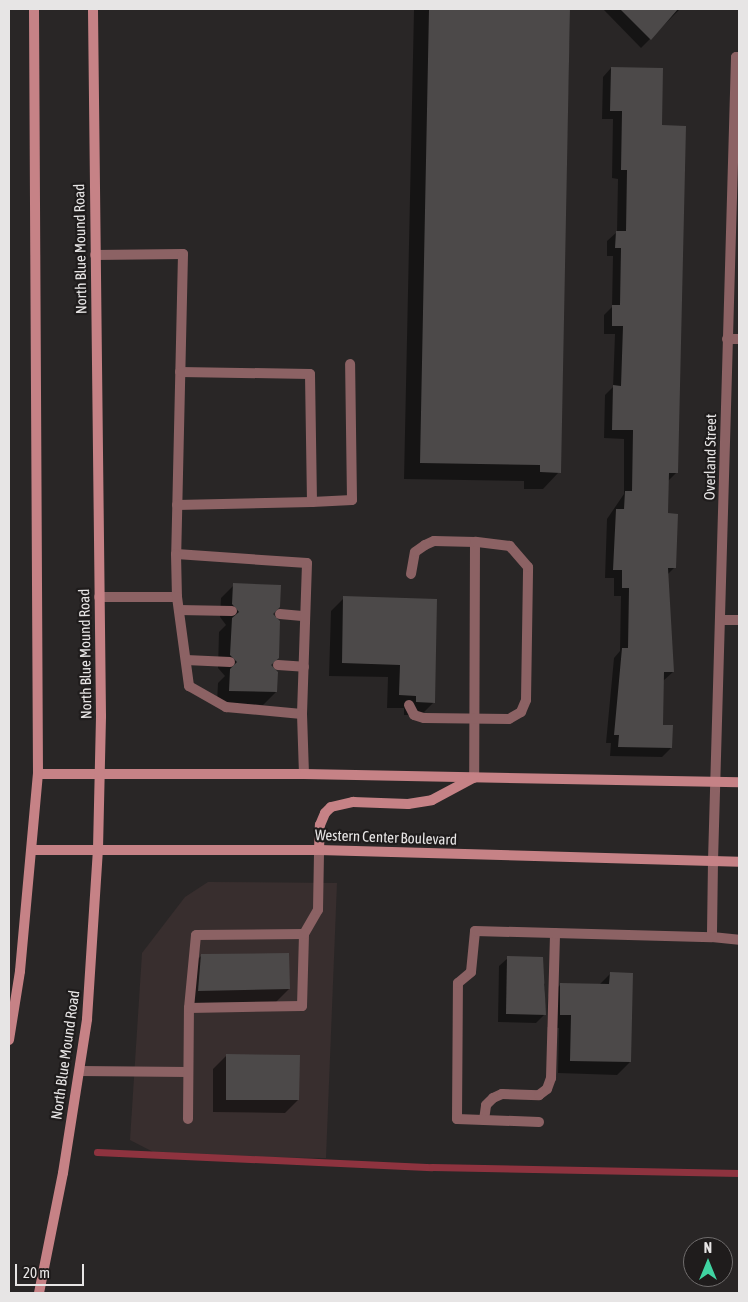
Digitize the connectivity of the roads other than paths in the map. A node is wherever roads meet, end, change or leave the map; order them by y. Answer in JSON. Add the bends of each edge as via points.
{"nodes":[{"id":1,"x":34,"y":9,"type":"edge"},
{"id":2,"x":93,"y":9,"type":"edge"},
{"id":3,"x":739,"y":57,"type":"edge"},
{"id":4,"x":96,"y":255,"type":"junction"},
{"id":5,"x":727,"y":339,"type":"junction"},
{"id":6,"x":739,"y":339,"type":"edge"},
{"id":7,"x":350,"y":364,"type":"dead end"},
{"id":8,"x":180,"y":372,"type":"junction"},
{"id":9,"x":312,"y":502,"type":"junction"},
{"id":10,"x":177,"y":505,"type":"junction"},
{"id":11,"x":475,"y":542,"type":"junction"},
{"id":12,"x":176,"y":554,"type":"junction"},
{"id":13,"x":411,"y":574,"type":"dead end"},
{"id":14,"x":99,"y":597,"type":"junction"},
{"id":15,"x":177,"y":597,"type":"junction"},
{"id":16,"x":179,"y":610,"type":"junction"},
{"id":17,"x":232,"y":611,"type":"dead end"},
{"id":18,"x":280,"y":614,"type":"dead end"},
{"id":19,"x":305,"y":616,"type":"junction"},
{"id":20,"x":722,"y":620,"type":"junction"},
{"id":21,"x":739,"y":620,"type":"edge"},
{"id":22,"x":186,"y":660,"type":"junction"},
{"id":23,"x":230,"y":662,"type":"dead end"},
{"id":24,"x":278,"y":665,"type":"dead end"},
{"id":25,"x":304,"y":667,"type":"junction"},
{"id":26,"x":409,"y":705,"type":"dead end"},
{"id":27,"x":302,"y":714,"type":"junction"},
{"id":28,"x":475,"y":719,"type":"junction"},
{"id":29,"x":38,"y":774,"type":"junction"},
{"id":30,"x":100,"y":774,"type":"junction"},
{"id":31,"x":304,"y":774,"type":"junction"},
{"id":32,"x":474,"y":778,"type":"junction"},
{"id":33,"x":716,"y":782,"type":"junction"},
{"id":34,"x":739,"y":782,"type":"edge"},
{"id":35,"x":98,"y":849,"type":"junction"},
{"id":36,"x":33,"y":850,"type":"junction"},
{"id":37,"x":319,"y":850,"type":"junction"},
{"id":38,"x":713,"y":861,"type":"junction"},
{"id":39,"x":739,"y":862,"type":"edge"},
{"id":40,"x":555,"y":933,"type":"junction"},
{"id":41,"x":304,"y":934,"type":"junction"},
{"id":42,"x":712,"y":937,"type":"junction"},
{"id":43,"x":739,"y":940,"type":"edge"},
{"id":44,"x":189,"y":1008,"type":"junction"},
{"id":45,"x":9,"y":1040,"type":"edge"},
{"id":46,"x":80,"y":1071,"type":"junction"},
{"id":47,"x":188,"y":1072,"type":"junction"},
{"id":48,"x":188,"y":1119,"type":"dead end"},
{"id":49,"x":484,"y":1120,"type":"junction"},
{"id":50,"x":539,"y":1122,"type":"dead end"},
{"id":51,"x":39,"y":1293,"type":"edge"}],
"edges":[{"from":1,"to":29,"type":"main road"},
{"from":2,"to":4,"type":"main road","name":"North Blue Mound Road"},
{"from":3,"to":5,"type":"street","name":"Overland Street","via":[[736,57]]},
{"from":4,"to":8,"type":"street","via":[[183,254]]},
{"from":4,"to":14,"type":"main road","name":"North Blue Mound Road"},
{"from":5,"to":6,"type":"street"},
{"from":5,"to":20,"type":"street","name":"Overland Street"},
{"from":7,"to":9,"type":"street","via":[[352,500]]},
{"from":8,"to":9,"type":"street","via":[[310,374]]},
{"from":8,"to":10,"type":"street"},
{"from":9,"to":10,"type":"street"},
{"from":10,"to":12,"type":"street"},
{"from":11,"to":13,"type":"street","via":[[434,541],[425,545],[415,552]]},
{"from":11,"to":28,"type":"street"},
{"from":11,"to":28,"type":"street","via":[[510,546],[528,567],[526,700],[521,712],[509,719]]},
{"from":12,"to":15,"type":"street"},
{"from":12,"to":19,"type":"street","via":[[307,563]]},
{"from":14,"to":15,"type":"street"},
{"from":14,"to":30,"type":"main road","name":"North Blue Mound Road"},
{"from":15,"to":16,"type":"street"},
{"from":16,"to":17,"type":"street"},
{"from":16,"to":22,"type":"street"},
{"from":18,"to":19,"type":"street"},
{"from":19,"to":25,"type":"street"},
{"from":20,"to":21,"type":"street"},
{"from":20,"to":33,"type":"street","name":"Overland Street"},
{"from":22,"to":23,"type":"street"},
{"from":22,"to":27,"type":"street","via":[[190,686],[226,707]]},
{"from":24,"to":25,"type":"street"},
{"from":25,"to":27,"type":"street"},
{"from":26,"to":28,"type":"street","via":[[414,715],[424,718]]},
{"from":27,"to":31,"type":"street"},
{"from":28,"to":32,"type":"street"},
{"from":29,"to":30,"type":"main road"},
{"from":29,"to":36,"type":"main road"},
{"from":30,"to":31,"type":"main road"},
{"from":30,"to":35,"type":"main road","name":"North Blue Mound Road"},
{"from":31,"to":32,"type":"main road"},
{"from":32,"to":33,"type":"main road"},
{"from":32,"to":37,"type":"main road","via":[[432,800],[408,804],[353,802],[331,807],[324,813],[320,825]]},
{"from":33,"to":34,"type":"main road"},
{"from":33,"to":38,"type":"street","name":"Overland Street"},
{"from":35,"to":36,"type":"main road","name":"Western Center Boulevard"},
{"from":35,"to":37,"type":"main road","name":"Western Center Boulevard"},
{"from":35,"to":46,"type":"main road","name":"North Blue Mound Road","via":[[92,971]]},
{"from":36,"to":45,"type":"main road"},
{"from":37,"to":38,"type":"main road","name":"Western Center Boulevard"},
{"from":37,"to":41,"type":"street","via":[[318,910]]},
{"from":38,"to":39,"type":"main road","name":"Western Center Boulevard"},
{"from":38,"to":42,"type":"street","name":"Overland Street"},
{"from":40,"to":42,"type":"street"},
{"from":40,"to":49,"type":"street","via":[[551,1078],[547,1089],[539,1095],[502,1094],[493,1098],[486,1105]]},
{"from":40,"to":49,"type":"street","via":[[475,931],[470,972],[458,983],[457,1120]]},
{"from":41,"to":44,"type":"street","via":[[196,936]]},
{"from":41,"to":44,"type":"street","via":[[302,1006]]},
{"from":42,"to":43,"type":"street"},
{"from":44,"to":47,"type":"street"},
{"from":46,"to":47,"type":"street"},
{"from":46,"to":51,"type":"main road","name":"North Blue Mound Road"},
{"from":47,"to":48,"type":"street"},
{"from":49,"to":50,"type":"street"}]}
